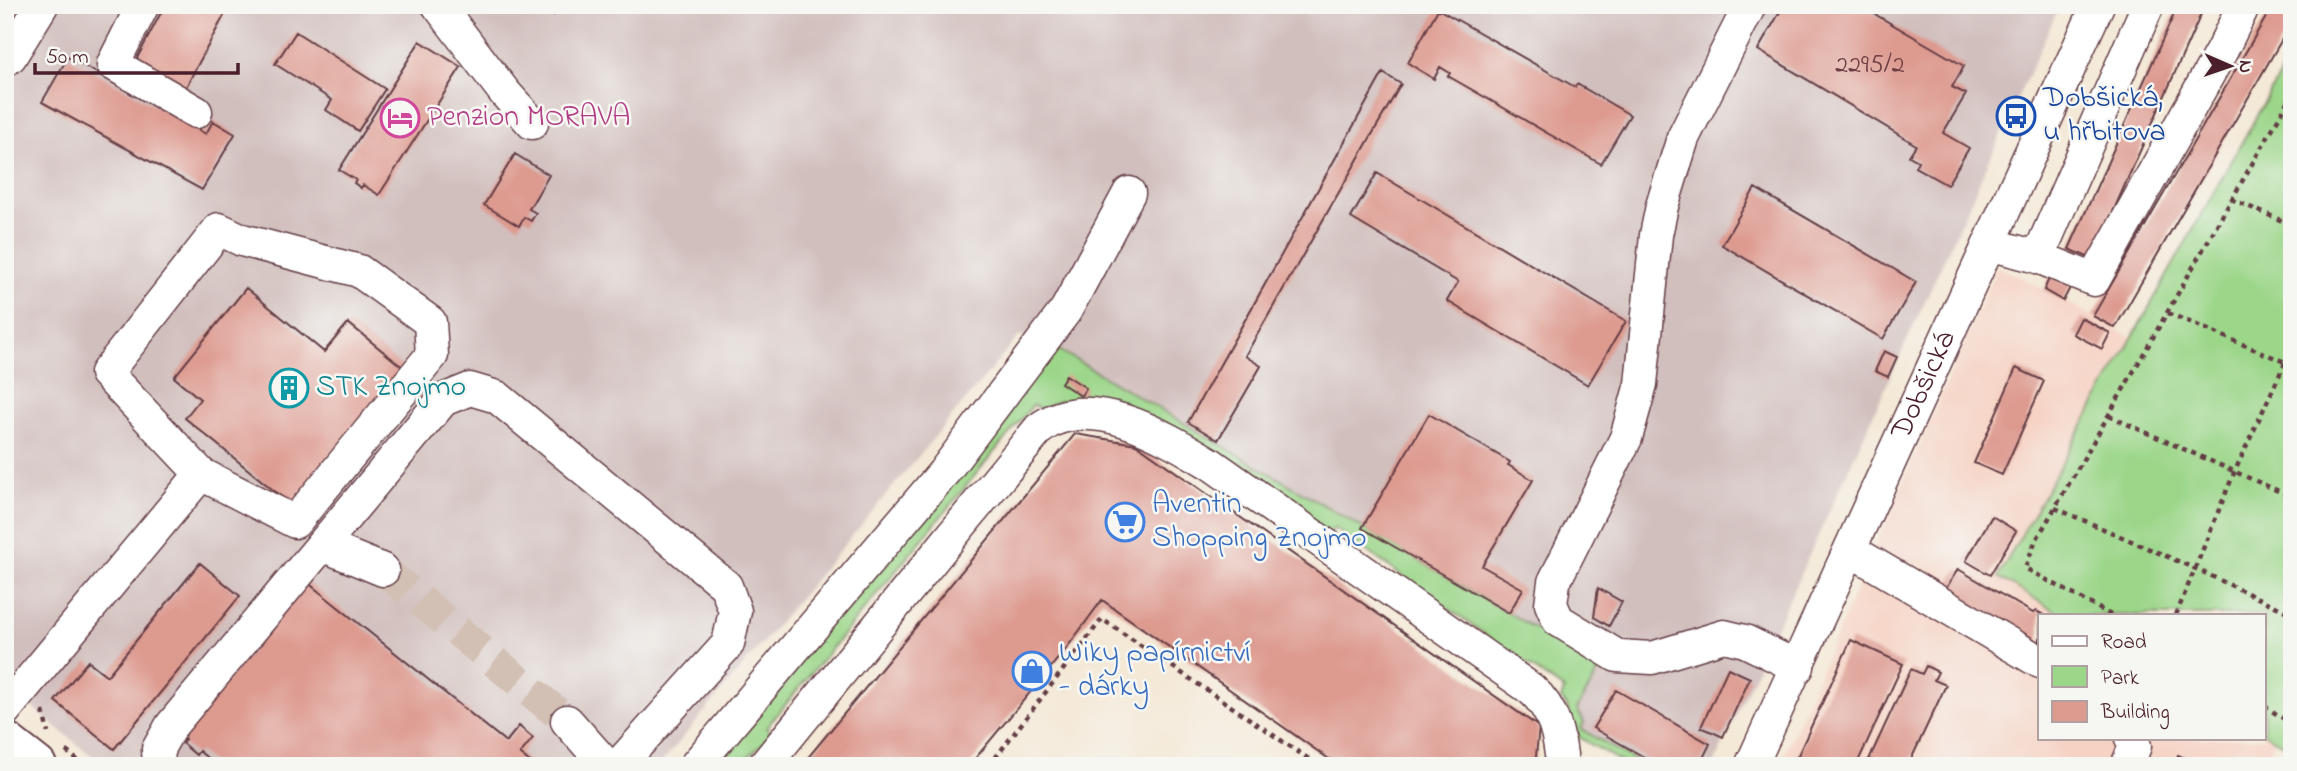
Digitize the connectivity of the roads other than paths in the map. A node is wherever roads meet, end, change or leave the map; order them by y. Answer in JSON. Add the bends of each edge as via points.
{"nodes":[{"id":1,"x":42,"y":5,"type":"edge"},
{"id":2,"x":143,"y":5,"type":"edge"},
{"id":3,"x":438,"y":5,"type":"edge"},
{"id":4,"x":1750,"y":5,"type":"edge"},
{"id":5,"x":2098,"y":5,"type":"edge"},
{"id":6,"x":2148,"y":5,"type":"edge"},
{"id":7,"x":2244,"y":5,"type":"edge"},
{"id":8,"x":5,"y":60,"type":"edge"},
{"id":9,"x":196,"y":112,"type":"dead end"},
{"id":10,"x":532,"y":123,"type":"dead end"},
{"id":11,"x":1129,"y":193,"type":"dead end"},
{"id":12,"x":1989,"y":244,"type":"junction"},
{"id":13,"x":2038,"y":257,"type":"junction"},
{"id":14,"x":201,"y":474,"type":"junction"},
{"id":15,"x":322,"y":545,"type":"junction"},
{"id":16,"x":1850,"y":551,"type":"junction"},
{"id":17,"x":383,"y":570,"type":"tunnel mouth"},
{"id":18,"x":2038,"y":661,"type":"edge"},
{"id":19,"x":1797,"y":667,"type":"junction"},
{"id":20,"x":5,"y":710,"type":"edge"},
{"id":21,"x":567,"y":721,"type":"tunnel mouth"},
{"id":22,"x":2132,"y":740,"type":"edge"},
{"id":23,"x":5,"y":741,"type":"edge"},
{"id":24,"x":37,"y":766,"type":"edge"},
{"id":25,"x":159,"y":766,"type":"edge"},
{"id":26,"x":607,"y":766,"type":"edge"},
{"id":27,"x":618,"y":766,"type":"edge"},
{"id":28,"x":695,"y":766,"type":"edge"},
{"id":29,"x":764,"y":766,"type":"edge"},
{"id":30,"x":1562,"y":766,"type":"edge"},
{"id":31,"x":1751,"y":766,"type":"edge"},
{"id":32,"x":2127,"y":766,"type":"edge"}],
"edges":[{"from":1,"to":8,"type":"street"},
{"from":2,"to":9,"type":"street","via":[[113,64]]},
{"from":3,"to":10,"type":"street"},
{"from":4,"to":19,"type":"street","via":[[1683,138],[1656,235],[1641,384],[1626,438],[1554,582],[1551,604],[1558,620],[1617,656],[1652,658],[1724,636],[1745,641]]},
{"from":5,"to":12,"type":"street","name":"Dobšická"},
{"from":6,"to":13,"type":"street"},
{"from":7,"to":13,"type":"street","via":[[2094,280]]},
{"from":11,"to":28,"type":"street","via":[[1066,310],[961,450]]},
{"from":12,"to":13,"type":"street"},
{"from":12,"to":16,"type":"street","name":"Dobšická"},
{"from":14,"to":14,"type":"street","via":[[107,373],[219,229],[242,240],[359,271],[430,322],[432,355],[295,522]]},
{"from":14,"to":20,"type":"street"},
{"from":15,"to":17,"type":"street"},
{"from":15,"to":25,"type":"street","via":[[171,726],[158,749]]},
{"from":15,"to":27,"type":"street","via":[[443,400],[471,389],[497,397],[726,586],[735,611],[728,644]]},
{"from":16,"to":18,"type":"street"},
{"from":16,"to":19,"type":"street","name":"Dobšická"},
{"from":19,"to":31,"type":"street","name":"Dobšická"},
{"from":21,"to":26,"type":"street"},
{"from":22,"to":32,"type":"street","via":[[2135,746]]},
{"from":23,"to":24,"type":"main road"},
{"from":29,"to":30,"type":"street","via":[[1039,429],[1055,419],[1081,413],[1132,422],[1211,464],[1531,689],[1549,709]]}]}
